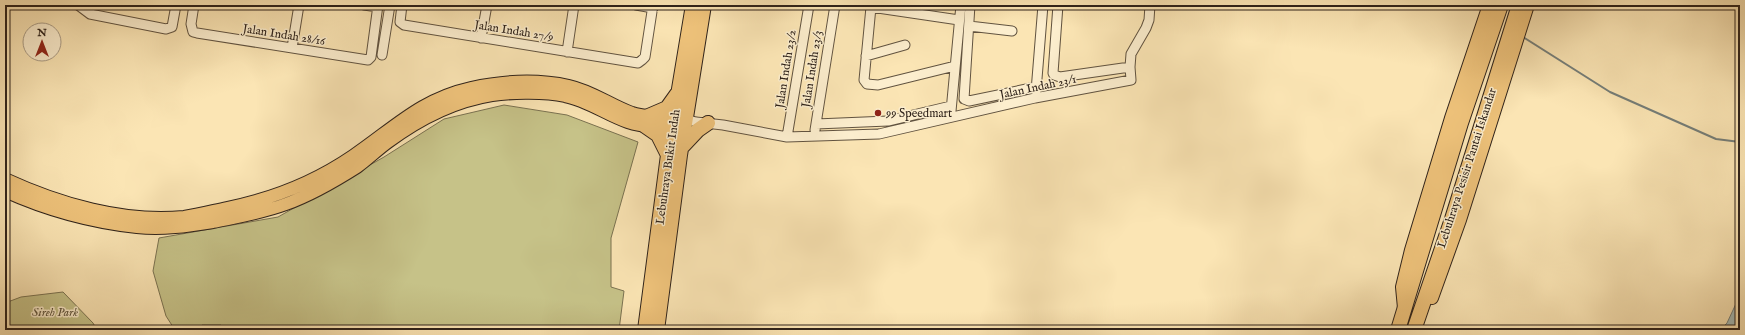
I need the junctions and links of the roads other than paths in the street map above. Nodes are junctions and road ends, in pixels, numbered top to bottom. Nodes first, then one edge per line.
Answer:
1 (78, 5) edge
2 (95, 5) edge
3 (176, 5) edge
4 (194, 5) edge
5 (299, 5) edge
6 (364, 5) edge
7 (390, 5) edge
8 (402, 5) edge
9 (487, 5) edge
10 (574, 5) edge
11 (636, 5) edge
12 (693, 5) edge
13 (704, 5) edge
14 (809, 5) edge
15 (835, 5) edge
16 (961, 5) edge
17 (970, 5) edge
18 (1043, 5) edge
19 (1058, 5) edge
20 (1150, 5) edge
21 (1489, 5) edge
22 (1501, 5) edge
23 (1520, 5) edge
24 (1528, 5) edge
25 (378, 6) edge
26 (653, 6) edge
27 (871, 6) edge
28 (90, 14) junction
29 (959, 20) junction
30 (968, 26) junction
31 (1012, 31) dead end
32 (481, 38) junction
33 (905, 45) dead end
34 (292, 48) junction
35 (567, 52) junction
36 (382, 54) dead end
37 (866, 56) junction
38 (955, 66) junction
39 (1130, 67) junction
40 (1036, 86) junction
41 (680, 90) junction
42 (1035, 98) junction
43 (951, 106) junction
44 (950, 118) junction
45 (646, 122) junction
46 (687, 123) junction
47 (816, 124) junction
48 (787, 137) junction
49 (814, 138) junction
50 (681, 148) junction
51 (668, 155) junction
52 (5, 179) edge
53 (5, 191) edge
54 (1404, 311) junction
55 (645, 330) edge
56 (657, 330) edge
57 (1398, 330) edge
58 (1414, 330) edge
59 (1420, 330) edge

1 - 28 street
2 - 28 street
3 - 28 street
4 - 34 street, Jalan Indah 28/16
5 - 34 street
6 - 25 street
7 - 36 street
8 - 32 street, Jalan Indah 27/9
9 - 32 street
10 - 35 street
11 - 26 street
12 - 41 highway, Lebuhraya Bukit Indah
13 - 46 highway, Lebuhraya Bukit Indah
14 - 48 street, Jalan Indah 23/2
15 - 47 street, Jalan Indah 23/3
16 - 29 street
17 - 30 street
18 - 40 street
19 - 39 street
20 - 39 street
21 - 54 main road
22 - 54 highway, Lebuhraya Pesisir Pantai Iskandar
23 - 58 highway, Lebuhraya Pesisir Pantai Iskandar
24 - 59 main road
25 - 34 street, Jalan Indah 28/16
26 - 35 street, Jalan Indah 27/9
27 - 29 street
27 - 37 street
29 - 38 street
30 - 31 street
30 - 40 street
32 - 35 street, Jalan Indah 27/9
33 - 37 street
37 - 38 street
38 - 43 street
39 - 42 street, Jalan Indah 23/1
40 - 42 street
41 - 45 highway
41 - 46 highway, Lebuhraya Bukit Indah
42 - 44 street, Jalan Indah 23/1
43 - 44 street
43 - 47 street
44 - 49 street, Jalan Indah 23/1
45 - 46 main road
45 - 51 highway
45 - 52 main road
45 - 53 main road
46 - 48 street, Jalan Indah 23/1
46 - 50 highway, Lebuhraya Bukit Indah
46 - 50 highway
46 - 51 highway, Lebuhraya Bukit Indah
47 - 49 street, Jalan Indah 23/3
48 - 49 street, Jalan Indah 23/1
50 - 56 highway, Lebuhraya Bukit Indah
51 - 55 highway, Lebuhraya Bukit Indah
54 - 57 highway, Lebuhraya Pesisir Pantai Iskandar

